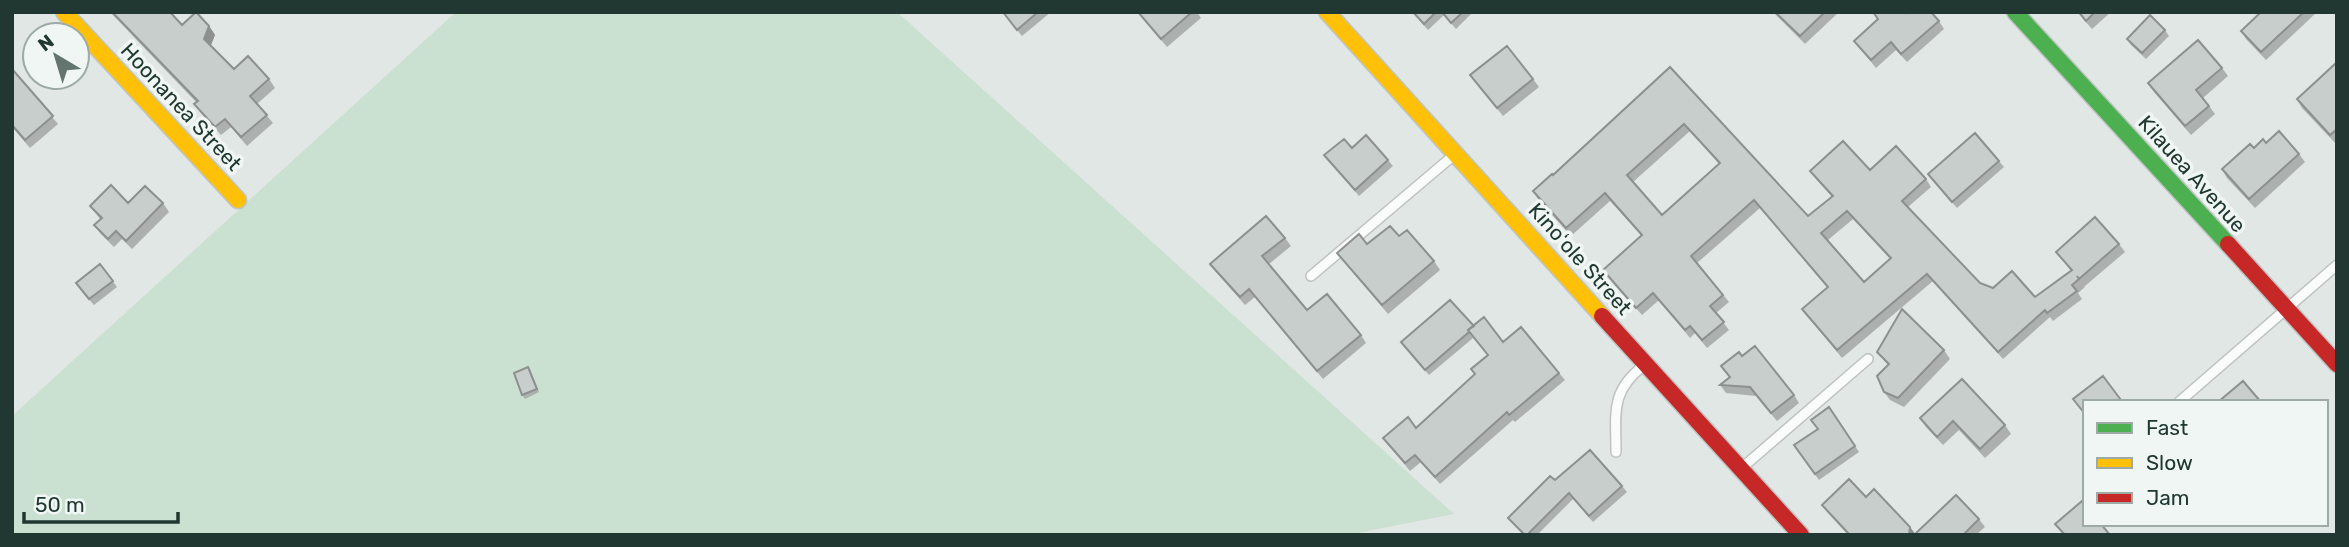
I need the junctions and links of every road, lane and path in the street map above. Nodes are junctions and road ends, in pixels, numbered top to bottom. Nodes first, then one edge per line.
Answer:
1 (64, 12) edge
2 (1327, 12) edge
3 (2015, 12) edge
4 (1456, 154) junction
5 (238, 200) dead end
6 (2337, 265) edge
7 (1311, 276) dead end
8 (2286, 309) junction
9 (1868, 359) dead end
10 (1646, 364) junction
11 (2337, 364) edge
12 (2181, 400) edge
13 (1616, 452) dead end
14 (1741, 469) junction
15 (1801, 535) edge

1 - 5 street, Hoonanea Street
2 - 4 street, Kinoʻole Street
3 - 8 street, Kilauea Avenue
4 - 7 lane
4 - 10 street, Kinoʻole Street
6 - 8 lane
8 - 11 street, Kilauea Avenue
8 - 12 lane
9 - 14 lane
10 - 13 lane
10 - 14 street, Kinoʻole Street
14 - 15 street, Kinoʻole Street

